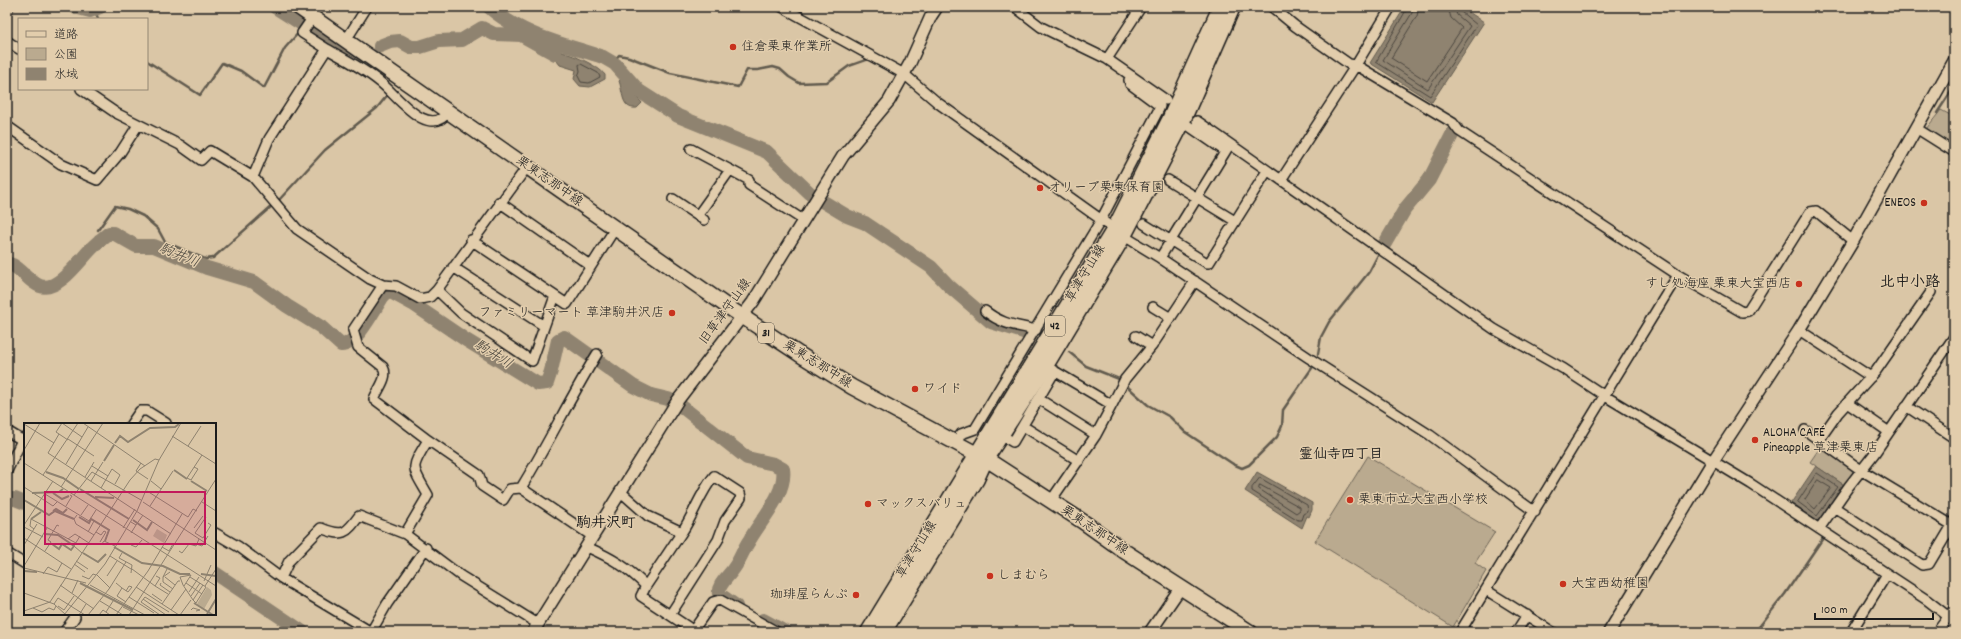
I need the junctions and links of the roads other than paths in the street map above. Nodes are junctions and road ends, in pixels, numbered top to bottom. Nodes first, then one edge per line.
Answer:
1 (298, 7) edge
2 (367, 7) edge
3 (782, 7) edge
4 (937, 7) edge
5 (1015, 7) edge
6 (1141, 7) edge
7 (1220, 7) edge
8 (1233, 7) edge
9 (1272, 7) edge
10 (1392, 7) edge
11 (313, 17) junction
12 (346, 40) junction
13 (7, 41) edge
14 (18, 48) edge
15 (327, 49) junction
16 (1107, 59) junction
17 (1954, 61) edge
18 (1356, 65) junction
19 (904, 74) junction
20 (1132, 76) junction
21 (83, 90) edge
22 (1166, 100) dead end
23 (449, 111) junction
24 (1197, 121) dead end
25 (1183, 122) junction
26 (138, 125) junction
27 (7, 126) edge
28 (1916, 128) junction
29 (1227, 148) junction
30 (691, 149) dead end
31 (1954, 152) edge
32 (527, 166) junction
33 (730, 170) junction
34 (1267, 171) junction
35 (253, 177) junction
36 (1168, 180) dead end
37 (1281, 180) junction
38 (1197, 197) junction
39 (672, 199) dead end
40 (499, 202) junction
41 (803, 220) junction
42 (1101, 220) junction
43 (1235, 221) junction
44 (1144, 224) dead end
45 (616, 227) junction
46 (1119, 233) junction
47 (472, 240) junction
48 (1170, 241) junction
49 (1853, 241) junction
50 (1160, 258) junction
51 (591, 266) junction
52 (453, 267) junction
53 (1678, 275) junction
54 (1195, 281) junction
55 (383, 285) junction
56 (436, 290) junction
57 (1931, 292) dead end
58 (555, 296) junction
59 (1153, 307) dead end
60 (985, 311) dead end
61 (742, 317) junction
62 (1171, 318) junction
63 (544, 326) junction
64 (1036, 330) junction
65 (1799, 330) junction
66 (1136, 336) dead end
67 (1954, 337) edge
68 (1152, 346) junction
69 (597, 354) dead end
70 (1051, 368) junction
71 (1871, 377) junction
72 (1605, 396) junction
73 (1039, 399) junction
74 (1847, 403) junction
75 (1112, 406) junction
76 (1906, 406) junction
77 (132, 423) edge
78 (166, 423) edge
79 (1023, 426) junction
80 (1804, 430) dead end
81 (7, 431) edge
82 (1889, 432) junction
83 (1001, 435) junction
84 (1096, 435) junction
85 (1953, 436) edge
86 (24, 439) edge
87 (428, 440) junction
88 (1819, 440) junction
89 (955, 442) junction
90 (981, 457) junction
91 (1079, 461) junction
92 (1713, 461) junction
93 (1861, 470) junction
94 (7, 471) edge
95 (521, 488) junction
96 (621, 492) junction
97 (1050, 502) junction
98 (1834, 507) junction
99 (1535, 512) junction
100 (1953, 523) edge
101 (1819, 529) junction
102 (682, 532) junction
103 (216, 534) edge
104 (405, 534) junction
105 (592, 536) junction
106 (587, 547) junction
107 (426, 548) junction
108 (7, 553) edge
109 (24, 563) edge
110 (1887, 574) junction
111 (281, 578) junction
112 (646, 586) junction
113 (1181, 587) junction
114 (1486, 590) junction
115 (1954, 609) edge
116 (74, 615) edge
117 (670, 615) junction
118 (1527, 615) junction
119 (1951, 619) edge
120 (535, 628) edge
121 (690, 629) edge
122 (64, 632) edge
123 (371, 632) edge
124 (777, 632) edge
125 (868, 632) edge
126 (884, 632) edge
127 (1150, 632) edge
128 (1250, 632) edge
129 (1460, 632) edge
130 (1516, 632) edge
131 (1553, 632) edge
132 (1609, 632) edge
133 (1851, 632) edge
134 (1937, 632) edge

1 - 11 main road, 栗東志那中線 / 31
2 - 12 street
3 - 19 street
4 - 19 street, 旧草津守山線
5 - 16 street
6 - 16 street
7 - 46 main road, 草津守山線 / 42
8 - 25 main road, 草津守山線 / 42
9 - 18 street
10 - 18 street
11 - 12 main road, 栗東志那中線 / 31
11 - 15 street
12 - 23 main road, 栗東志那中線 / 31
13 - 14 street
15 - 23 street
15 - 35 street
16 - 20 street
17 - 28 street
18 - 37 street
18 - 53 street
19 - 41 street, 旧草津守山線
19 - 42 street
20 - 22 street
20 - 42 street
21 - 26 street
23 - 32 main road, 栗東志那中線 / 31
24 - 29 street
25 - 29 street
25 - 46 main road, 草津守山線 / 42
26 - 27 street
26 - 35 street
28 - 31 street
28 - 49 street
29 - 34 street
29 - 38 street
30 - 33 street
32 - 40 street
32 - 45 main road, 栗東志那中線 / 31
33 - 39 street
33 - 41 street
34 - 37 street
34 - 43 street
35 - 55 street
36 - 38 street
37 - 72 street
38 - 43 street
38 - 48 street
40 - 47 street
40 - 51 street
41 - 61 street, 旧草津守山線
42 - 46 street
42 - 64 street
43 - 48 street
44 - 48 street
45 - 51 street
45 - 61 main road, 栗東志那中線 / 31
46 - 50 street
46 - 70 main road, 草津守山線 / 42
46 - 90 main road, 草津守山線 / 42
47 - 52 street
47 - 58 street
48 - 50 street
49 - 53 street
49 - 65 street
50 - 54 street
51 - 58 street
52 - 56 street
52 - 63 street
53 - 72 street
54 - 62 street
54 - 99 street
55 - 56 street
55 - 87 street
56 - 63 street
57 - 71 street
58 - 63 street
59 - 62 street
60 - 64 street
61 - 89 main road, 栗東志那中線 / 31
61 - 96 street, 旧草津守山線
62 - 68 street
64 - 89 street
65 - 71 street
65 - 92 street
66 - 68 street
67 - 76 street
68 - 75 street
69 - 95 street
70 - 73 street
70 - 75 street
70 - 83 main road, 草津守山線 / 42
71 - 74 street
72 - 92 street
72 - 99 street
73 - 79 street
73 - 84 street
74 - 82 street
74 - 88 street
75 - 84 street
76 - 82 street
76 - 85 street
77 - 78 street
79 - 83 street
79 - 91 street
80 - 88 street
81 - 86 street
82 - 93 street
83 - 90 main road, 草津守山線 / 42
84 - 91 street
86 - 94 street
87 - 95 street
87 - 104 street
88 - 93 street
89 - 90 main road, 栗東志那中線 / 31
90 - 97 main road, 栗東志那中線 / 31
90 - 125 main road, 草津守山線 / 42
90 - 126 main road, 草津守山線 / 42
91 - 97 street
92 - 101 street
92 - 132 street
93 - 98 street
93 - 100 street
95 - 105 street
96 - 102 street
96 - 105 street, 旧草津守山線
97 - 113 main road, 栗東志那中線 / 31
98 - 100 street
98 - 101 street
99 - 114 street
101 - 110 street
102 - 112 street
102 - 117 street
103 - 111 street
104 - 107 street
104 - 111 street
105 - 106 street, 旧草津守山線
106 - 112 street
106 - 120 street, 旧草津守山線
107 - 120 street
107 - 123 street
108 - 109 street
110 - 119 street
110 - 133 street
111 - 123 street
112 - 117 street
113 - 127 street
113 - 128 main road, 栗東志那中線 / 31
114 - 118 street
114 - 129 street
115 - 119 street
116 - 122 street
117 - 121 street
118 - 130 street
118 - 131 street
119 - 134 street
121 - 124 street

